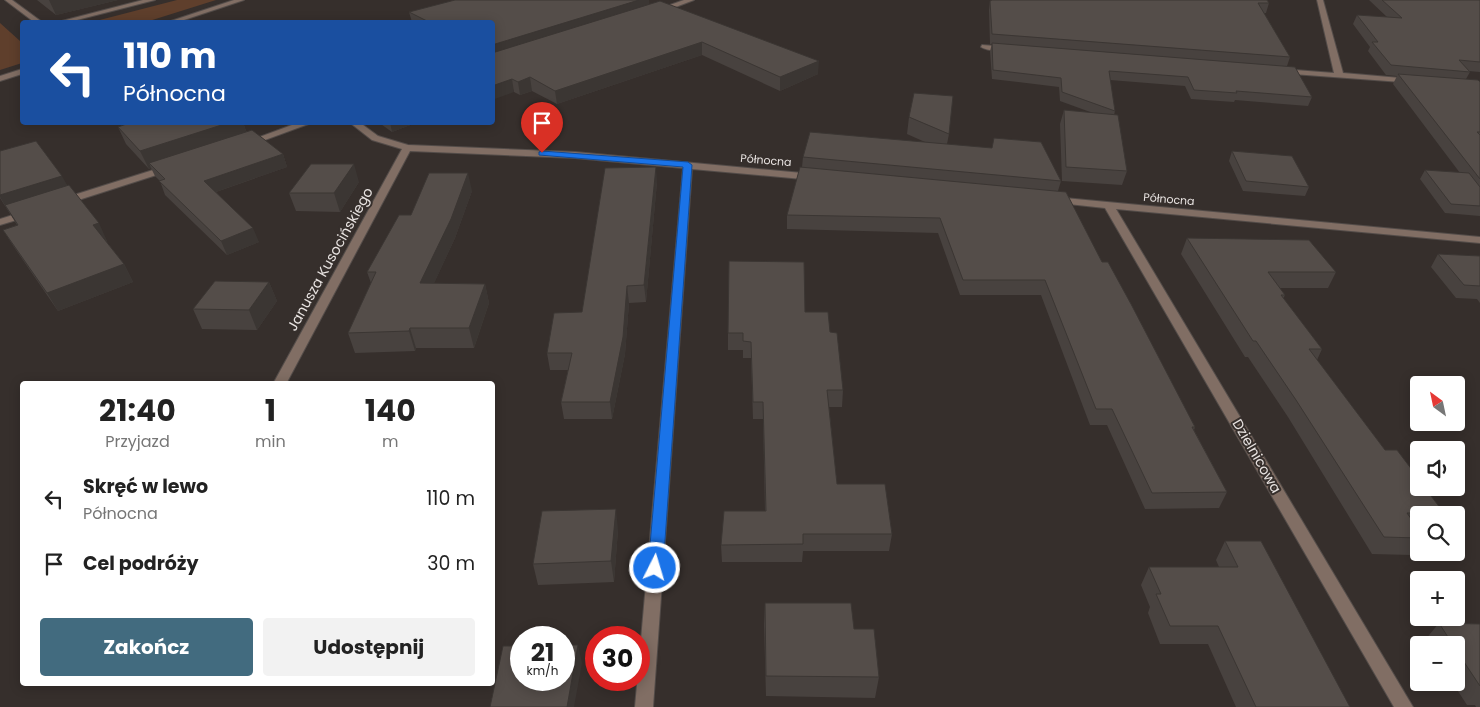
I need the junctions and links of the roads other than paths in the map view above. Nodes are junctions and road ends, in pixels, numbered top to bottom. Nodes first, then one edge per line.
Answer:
1 (8, 0) edge
2 (152, 0) edge
3 (241, 0) edge
4 (691, 0) edge
5 (1320, 0) edge
6 (646, 14) edge
7 (35, 20) edge
8 (70, 20) edge
9 (178, 20) edge
10 (985, 47) dead end
11 (1015, 49) edge
12 (1270, 70) edge
13 (20, 72) edge
14 (1339, 75) junction
15 (0, 79) edge
16 (1424, 82) edge
17 (301, 125) edge
18 (357, 125) edge
19 (237, 146) edge
20 (407, 148) junction
21 (182, 164) edge
22 (688, 165) junction
23 (825, 178) edge
24 (1043, 199) edge
25 (54, 205) edge
26 (1109, 206) junction
27 (36, 210) edge
28 (0, 222) edge
29 (1480, 240) edge
30 (281, 381) edge
31 (644, 707) edge
32 (1404, 707) edge

1 - 7 street
2 - 8 street
3 - 9 street
4 - 6 street
5 - 14 street
10 - 11 street
12 - 14 street
13 - 15 street
14 - 16 street
17 - 19 street
18 - 20 street, Północna
20 - 22 street, Północna
20 - 30 street, Janusza Kusocińskiego
21 - 25 street
22 - 23 street, Północna
22 - 31 street
24 - 26 street, Północna
26 - 29 street, Północna
26 - 32 street, Dzielnicowa
27 - 28 street

